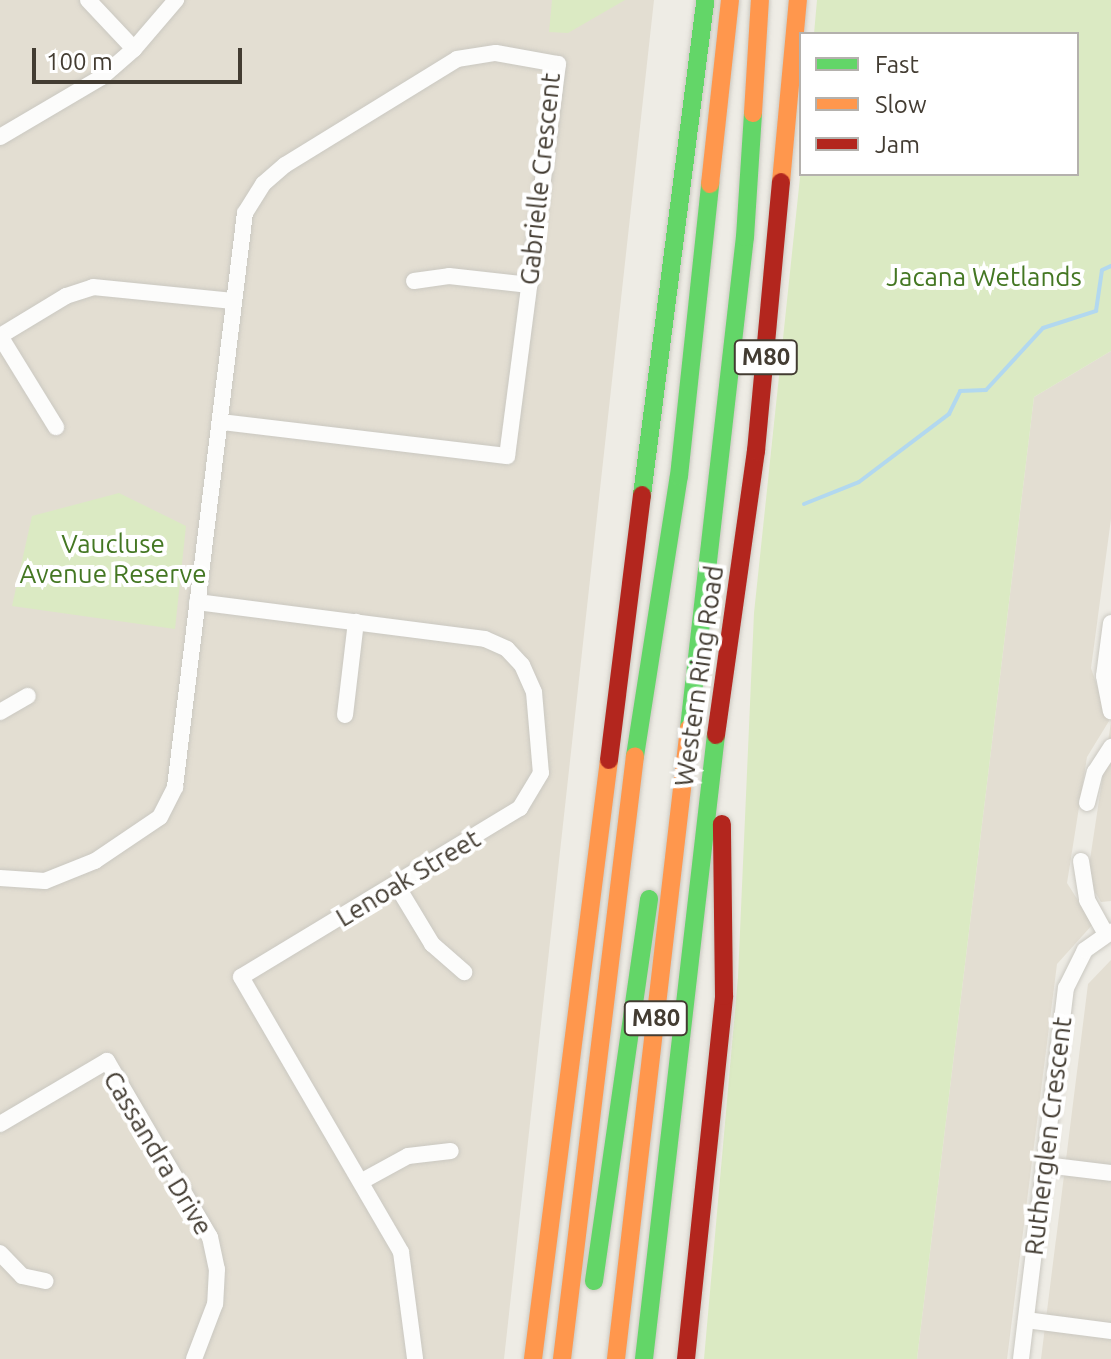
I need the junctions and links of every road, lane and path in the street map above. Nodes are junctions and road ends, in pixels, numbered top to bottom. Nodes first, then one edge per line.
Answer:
1 (88, 0) edge
2 (176, 0) edge
3 (705, 0) edge
4 (730, 0) edge
5 (760, 0) edge
6 (798, 0) edge
7 (134, 49) junction
8 (0, 137) edge
9 (678, 228) junction
10 (414, 281) dead end
11 (529, 285) junction
12 (233, 301) junction
13 (0, 336) edge
14 (220, 422) junction
15 (56, 427) dead end
16 (197, 602) junction
17 (356, 622) junction
18 (1111, 623) edge
19 (691, 676) junction
20 (644, 679) junction
21 (28, 696) dead end
22 (1111, 711) edge
23 (0, 712) edge
24 (719, 713) junction
25 (345, 715) dead end
26 (1111, 747) edge
27 (1087, 803) dead end
28 (1081, 861) dead end
29 (0, 878) edge
30 (397, 886) junction
31 (1109, 933) edge
32 (464, 972) dead end
33 (0, 1124) edge
34 (451, 1151) dead end
35 (1045, 1165) junction
36 (1111, 1173) edge
37 (364, 1180) junction
38 (0, 1253) edge
39 (45, 1281) dead end
40 (591, 1297) dead end
41 (1026, 1320) junction
42 (1111, 1331) edge
43 (196, 1358) edge
44 (415, 1359) edge
45 (533, 1359) edge
46 (562, 1359) edge
47 (616, 1359) edge
48 (644, 1359) edge
49 (686, 1359) edge
50 (1021, 1359) edge

1 - 7 street
2 - 7 street
3 - 9 highway
4 - 20 highway
5 - 19 highway, Western Ring Road / M80
6 - 24 highway, Western Ring Road / M80
7 - 8 street
9 - 20 highway
9 - 45 highway
10 - 11 street
11 - 12 street, Gabrielle Crescent
11 - 14 street, Gabrielle Crescent
12 - 13 street
12 - 14 street
13 - 15 street
14 - 16 street
16 - 17 street, Lenoak Street
16 - 29 street
17 - 25 street
17 - 30 street, Lenoak Street
18 - 22 street
19 - 40 highway
19 - 47 highway, Western Ring Road / M80
20 - 46 highway
21 - 23 street
24 - 48 highway, Western Ring Road / M80
24 - 49 highway
26 - 27 street
28 - 31 street
30 - 32 street
30 - 37 street, Lenoak Street
31 - 35 street, Rutherglen Crescent
33 - 43 street, Cassandra Drive
34 - 37 street
35 - 36 street
35 - 41 street, Rutherglen Crescent
37 - 44 street, Lenoak Street
38 - 39 street
41 - 42 street
41 - 50 street, Rutherglen Crescent

